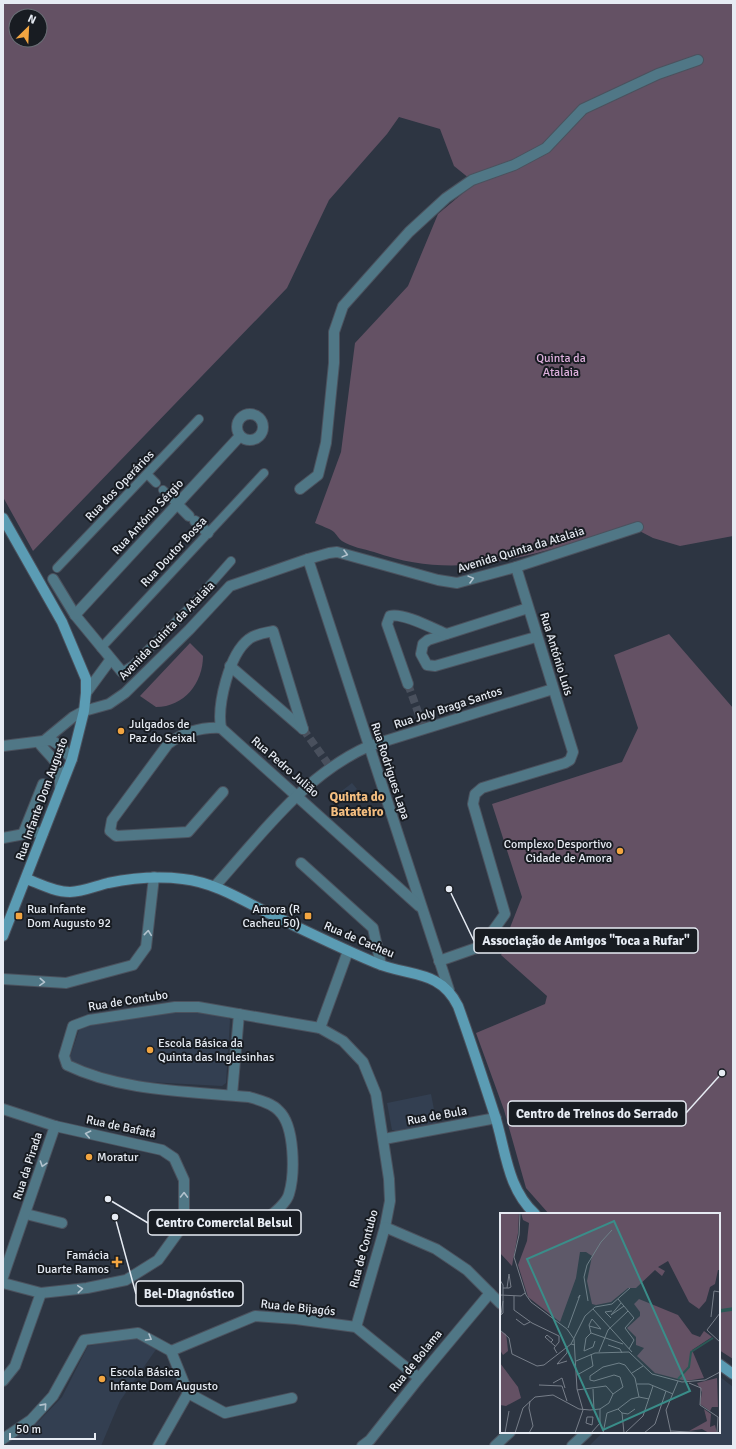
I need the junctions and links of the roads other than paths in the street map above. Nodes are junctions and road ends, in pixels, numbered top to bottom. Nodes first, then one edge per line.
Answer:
1 (698, 60) dead end
2 (199, 420) dead end
3 (240, 436) dead end
4 (264, 473) dead end
5 (148, 475) junction
6 (156, 483) dead end
7 (300, 489) dead end
8 (163, 490) dead end
9 (177, 504) junction
10 (3, 518) edge
11 (638, 527) dead end
12 (208, 533) junction
13 (308, 559) junction
14 (231, 561) dead end
15 (516, 567) junction
16 (57, 568) dead end
17 (53, 579) dead end
18 (528, 608) junction
19 (75, 615) junction
20 (446, 634) junction
21 (536, 637) junction
22 (101, 648) junction
23 (111, 659) junction
24 (230, 666) junction
25 (122, 672) joint
26 (408, 684) tunnel mouth
27 (552, 688) junction
28 (86, 693) junction
29 (84, 711) junction
30 (221, 728) junction
31 (42, 742) junction
32 (3, 746) edge
33 (369, 746) junction
34 (51, 755) junction
35 (72, 759) junction
36 (43, 784) dead end
37 (60, 791) junction
38 (223, 792) dead end
39 (297, 794) junction
40 (43, 833) junction
41 (23, 834) junction
42 (3, 838) edge
43 (301, 863) dead end
44 (154, 877) junction
45 (27, 879) junction
46 (215, 886) junction
47 (420, 906) junction
48 (3, 936) edge
49 (348, 952) junction
50 (439, 961) junction
51 (381, 966) junction
52 (3, 979) edge
53 (449, 990) junction
54 (239, 1014) junction
55 (320, 1028) junction
56 (232, 1095) junction
57 (3, 1109) edge
58 (496, 1118) junction
59 (55, 1126) junction
60 (384, 1139) junction
61 (534, 1213) edge
62 (26, 1214) junction
63 (62, 1223) dead end
64 (184, 1224) junction
65 (385, 1227) junction
66 (6, 1258) edge
67 (3, 1277) edge
68 (3, 1283) edge
69 (41, 1293) junction
70 (490, 1293) junction
71 (500, 1303) edge
72 (356, 1327) junction
73 (172, 1351) junction
74 (720, 1365) edge
75 (733, 1374) edge
76 (419, 1378) junction
77 (3, 1381) edge
78 (188, 1393) junction
79 (292, 1398) dead end
80 (509, 1433) edge
81 (586, 1433) edge
82 (3, 1439) edge
83 (158, 1446) edge
84 (362, 1446) edge
85 (495, 1446) edge
86 (572, 1446) edge

1 - 7 street
2 - 5 street, Rua dos Operários
3 - 9 street, Rua António Sérgio
4 - 12 street, Rua Doutor Bossa
5 - 6 street
5 - 16 street, Rua dos Operários
8 - 9 street
9 - 12 street
9 - 19 street, Rua António Sérgio
10 - 28 main road, Rua Infante Dom Augusto
11 - 15 street, Avenida Quinta da Atalaia
12 - 22 street, Rua Doutor Bossa
13 -> 15 street, Avenida Quinta da Atalaia
13 - 29 street, Avenida Quinta da Atalaia
13 - 33 street, Rua Rodrigues Lapa
14 - 25 street
15 - 18 street, Rua António Luís
17 - 19 street
18 - 20 street
18 - 21 street, Rua António Luís
19 - 22 street
20 - 21 street
20 - 26 street
21 - 27 street, Rua António Luís
22 - 23 street
23 - 25 street
23 - 28 street
24 - 24 street
24 - 30 street
27 - 33 street, Rua Joly Braga Santos
27 - 50 street, Rua António Luís
28 - 29 main road, Rua Infante Dom Augusto
29 - 31 street, Avenida Quinta da Atalaia
29 - 35 main road, Rua Infante Dom Augusto
30 - 38 street
30 - 39 street, Rua Pedro Julião
31 - 32 street
31 - 34 street
31 - 35 street
33 - 39 street, Rua Joly Braga Santos
33 - 47 street, Rua Rodrigues Lapa
34 - 35 street
34 - 37 street
35 - 37 main road, Rua Infante Dom Augusto
36 - 41 street, Rua Infante Dom Augusto
37 - 40 main road, Rua Infante Dom Augusto
39 - 46 street, Rua Joly Braga Santos
39 - 47 street, Rua Pedro Julião
40 - 41 street
40 - 45 main road, Rua Infante Dom Augusto
41 - 42 street
43 - 51 street
44 - 45 main road, Rua de Cacheu
44 - 46 main road, Rua de Cacheu
52 -> 44 street
45 - 48 main road, Rua Infante Dom Augusto
46 - 49 main road, Rua de Cacheu
47 - 50 street, Rua Rodrigues Lapa
49 - 51 main road, Rua de Cacheu
49 - 55 street
50 - 53 street, Rua Rodrigues Lapa
51 - 53 main road, Rua de Cacheu
53 - 58 main road, Rua de Cacheu
54 - 55 street, Rua de Contubo
54 - 56 street
54 - 56 street, Rua de Contubo
55 - 60 street, Rua de Contubo
56 - 64 street, Rua de Contubo
57 - 59 street, Rua de Bafatá
58 - 60 street, Rua de Bula
58 - 61 main road, Rua de Cacheu
59 -> 62 street, Rua da Pirada
64 -> 59 street, Rua de Bafatá
60 - 65 street, Rua de Contubo
62 - 63 street, Rua da Pirada
62 - 66 street, Rua da Pirada
69 -> 64 street
65 - 70 street
65 - 72 street, Rua de Contubo
66 - 67 street, Rua da Pirada
68 - 69 street
69 - 77 street
70 - 71 street
70 - 76 street, Rua de Bolama
72 - 73 street, Rua de Bijagós
72 - 76 street
73 - 78 street
82 -> 73 street
74 - 75 main road
76 - 84 street, Rua de Bolama
78 - 79 street
78 - 83 street
80 - 85 street
81 - 86 street

